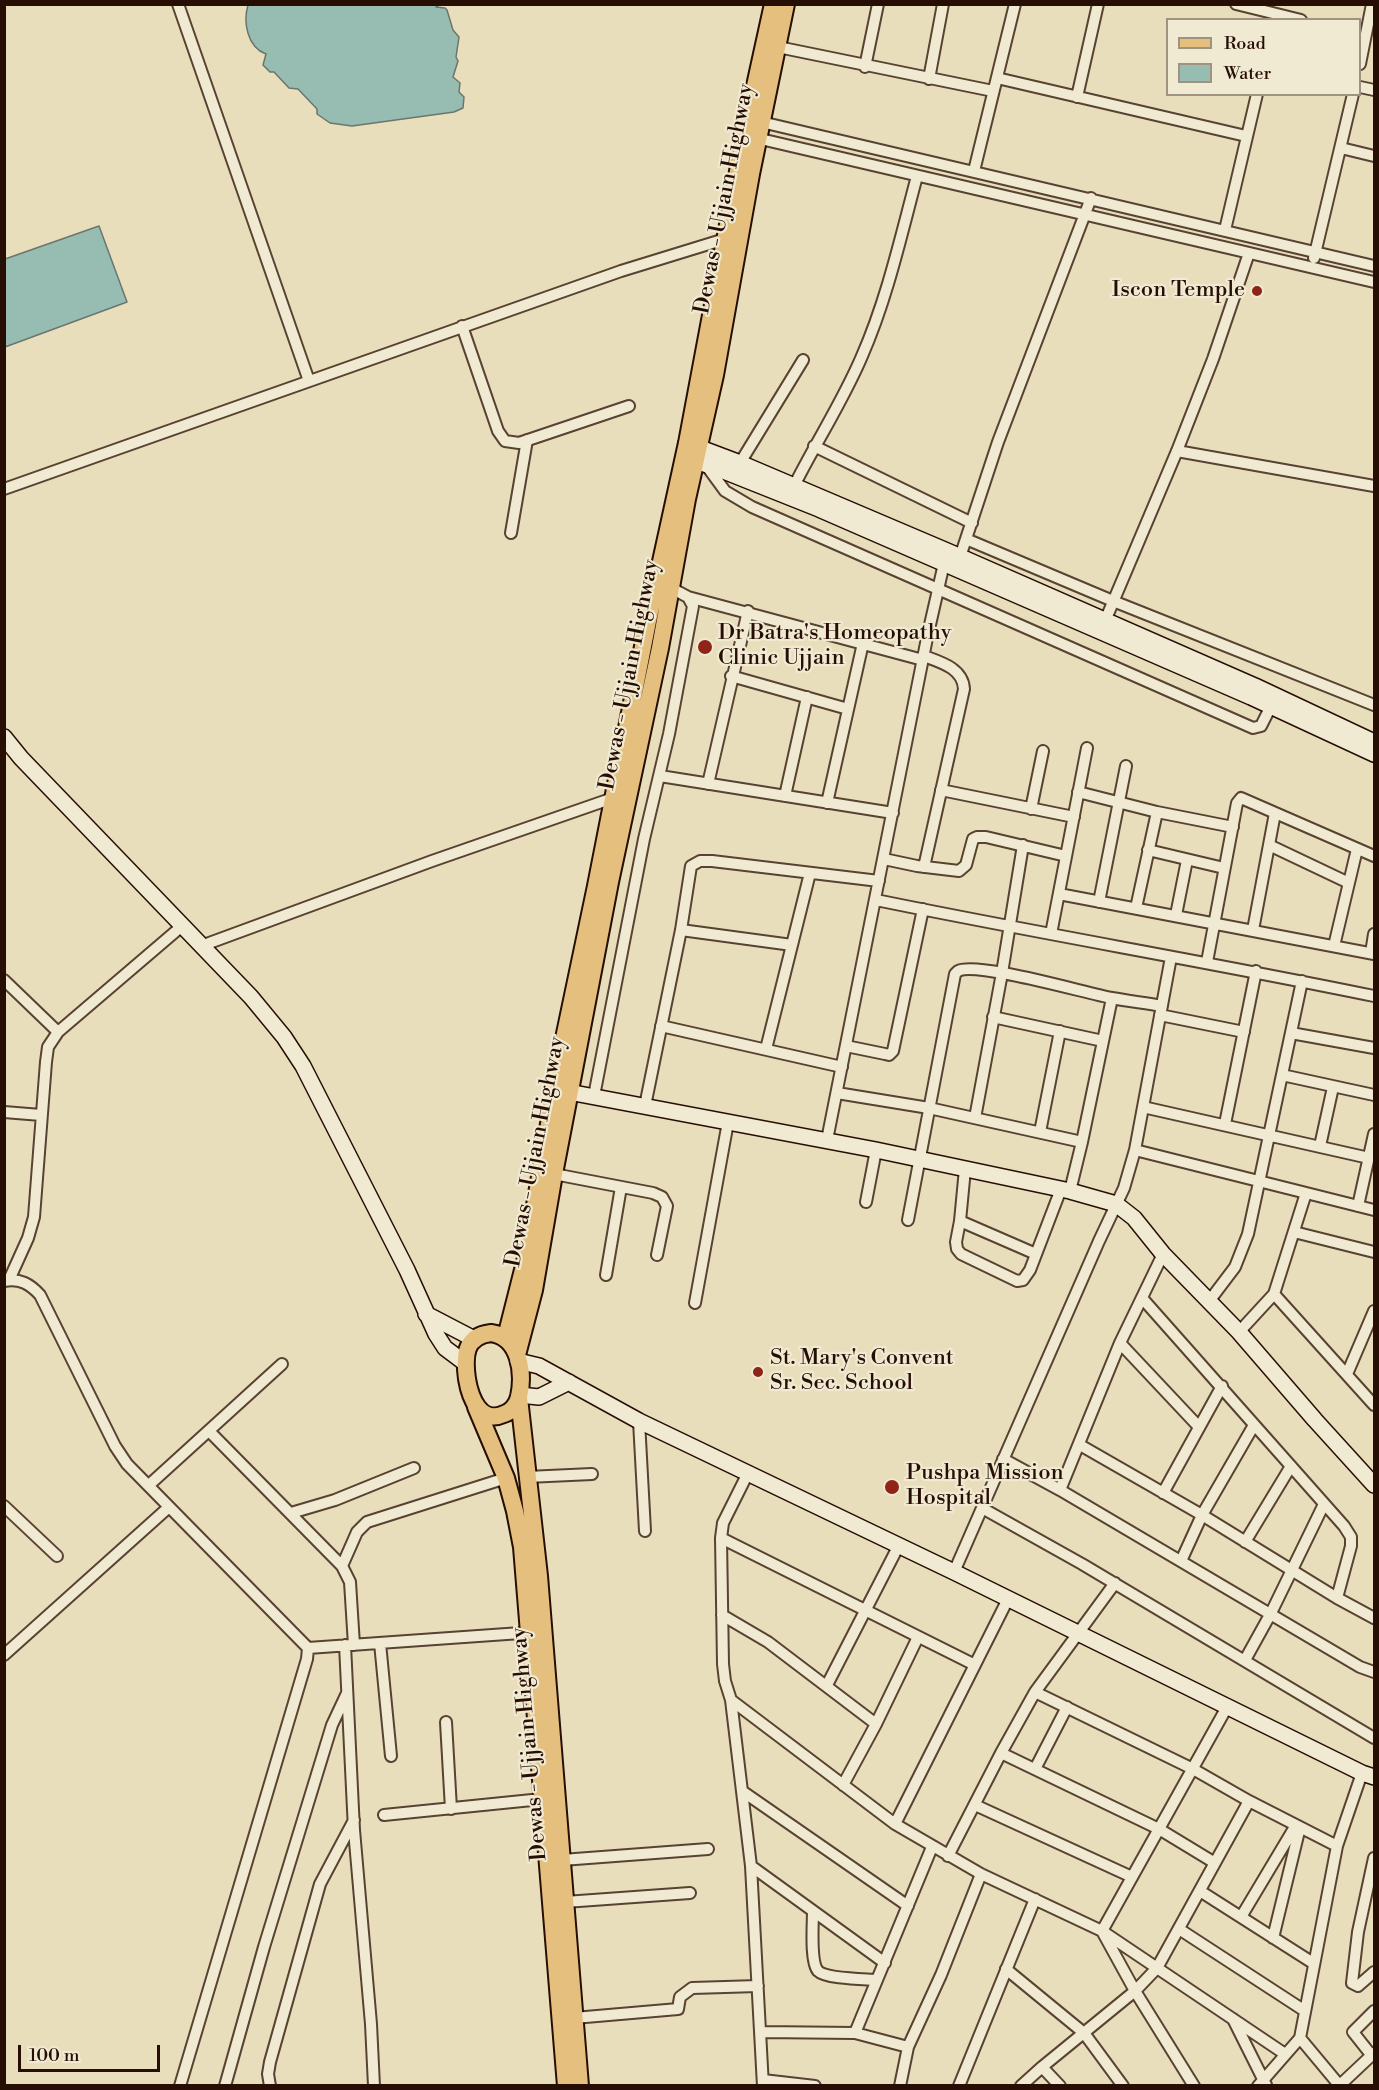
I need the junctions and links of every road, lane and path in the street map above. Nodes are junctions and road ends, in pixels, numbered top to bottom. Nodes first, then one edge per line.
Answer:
1 (178, 4) edge
2 (773, 4) edge
3 (786, 4) edge
4 (878, 4) edge
5 (943, 4) edge
6 (1015, 4) edge
7 (1098, 4) edge
8 (1236, 4) edge
9 (1372, 4) edge
10 (1277, 17) edge
11 (1363, 34) edge
12 (778, 47) junction
13 (1361, 49) edge
14 (865, 67) junction
15 (997, 78) junction
16 (929, 79) junction
17 (993, 91) junction
18 (1256, 96) edge
19 (1353, 96) edge
20 (1077, 97) junction
21 (754, 129) junction
22 (1245, 136) junction
23 (1341, 148) junction
24 (1374, 156) edge
25 (974, 171) junction
26 (918, 176) junction
27 (1091, 198) junction
28 (1085, 213) junction
29 (1225, 230) junction
30 (725, 239) junction
31 (1316, 251) junction
32 (1249, 253) junction
33 (1374, 266) edge
34 (1312, 267) junction
35 (1374, 282) edge
36 (462, 326) junction
37 (803, 360) dead end
38 (309, 381) junction
39 (706, 381) junction
40 (629, 406) dead end
41 (527, 440) junction
42 (814, 446) junction
43 (1177, 451) junction
44 (694, 455) junction
45 (740, 463) junction
46 (794, 486) junction
47 (1374, 486) edge
48 (4, 489) edge
49 (972, 523) junction
50 (511, 533) dead end
51 (966, 539) junction
52 (950, 558) junction
53 (671, 588) junction
54 (939, 590) junction
55 (688, 597) junction
56 (1113, 601) junction
57 (748, 611) junction
58 (1105, 621) junction
59 (863, 643) junction
60 (923, 658) junction
61 (731, 676) junction
62 (1253, 691) junction
63 (807, 697) junction
64 (1374, 705) edge
65 (1271, 706) junction
66 (848, 709) junction
67 (4, 737) edge
68 (1374, 742) edge
69 (1087, 748) dead end
70 (1043, 751) dead end
71 (1374, 754) edge
72 (1126, 766) dead end
73 (660, 776) junction
74 (708, 783) junction
75 (941, 790) junction
76 (1078, 792) junction
77 (622, 795) junction
78 (785, 796) junction
79 (1120, 801) junction
80 (827, 803) junction
81 (1031, 809) junction
82 (1157, 812) junction
83 (893, 813) junction
84 (1275, 813) junction
85 (1074, 817) junction
86 (1233, 827) junction
87 (1023, 845) junction
88 (1269, 845) junction
89 (1357, 849) junction
90 (1148, 850) junction
91 (1066, 855) junction
92 (1374, 856) edge
93 (884, 859) junction
94 (1187, 860) junction
95 (924, 867) junction
96 (1224, 868) junction
97 (810, 873) junction
98 (879, 881) junction
99 (1348, 883) junction
100 (1059, 894) junction
101 (876, 900) junction
102 (1099, 902) junction
103 (1136, 908) junction
104 (923, 909) junction
105 (1176, 915) junction
106 (1213, 922) junction
107 (182, 926) junction
108 (1008, 926) junction
109 (681, 930) junction
110 (1253, 930) junction
111 (1051, 934) junction
112 (1374, 934) edge
113 (792, 945) junction
114 (201, 946) junction
115 (1334, 946) junction
116 (1373, 953) edge
117 (1171, 957) junction
118 (1207, 962) junction
119 (1256, 971) junction
120 (1002, 973) junction
121 (4, 980) edge
122 (1302, 981) junction
123 (1374, 996) edge
124 (1112, 998) junction
125 (1161, 1010) junction
126 (993, 1017) junction
127 (661, 1026) junction
128 (1060, 1031) junction
129 (58, 1032) junction
130 (1244, 1032) junction
131 (1291, 1033) junction
132 (1103, 1041) junction
133 (846, 1046) junction
134 (1374, 1048) edge
135 (766, 1049) junction
136 (842, 1067) junction
137 (1282, 1076) junction
138 (1333, 1087) junction
139 (562, 1091) junction
140 (837, 1093) junction
141 (1374, 1095) edge
142 (594, 1096) junction
143 (645, 1106) junction
144 (1143, 1107) junction
145 (929, 1108) junction
146 (4, 1112) edge
147 (41, 1115) junction
148 (975, 1118) junction
149 (729, 1122) junction
150 (1225, 1124) junction
151 (1040, 1132) junction
152 (1270, 1134) junction
153 (1374, 1134) edge
154 (827, 1140) junction
155 (1082, 1142) junction
156 (1320, 1146) junction
157 (876, 1149) junction
158 (1135, 1150) junction
159 (1369, 1158) junction
160 (919, 1159) junction
161 (965, 1169) junction
162 (554, 1173) junction
163 (1260, 1180) junction
164 (621, 1187) junction
165 (1065, 1190) junction
166 (1306, 1192) junction
167 (866, 1202) dead end
168 (1116, 1204) junction
169 (1358, 1206) junction
170 (1374, 1210) edge
171 (908, 1220) dead end
172 (960, 1221) junction
173 (1294, 1232) junction
174 (1374, 1252) edge
175 (1036, 1254) junction
176 (1163, 1254) junction
177 (657, 1255) dead end
178 (606, 1275) dead end
179 (7, 1281) edge
180 (1274, 1294) junction
181 (1142, 1298) junction
182 (1210, 1300) junction
183 (695, 1303) dead end
184 (1374, 1311) edge
185 (426, 1314) junction
186 (1239, 1332) junction
187 (506, 1338) junction
188 (474, 1339) junction
189 (1120, 1343) junction
190 (518, 1358) junction
191 (465, 1363) junction
192 (282, 1364) dead end
193 (1347, 1374) junction
194 (569, 1382) junction
195 (1222, 1386) junction
196 (519, 1397) junction
197 (1374, 1405) edge
198 (476, 1407) junction
199 (639, 1421) junction
200 (1254, 1425) junction
201 (1199, 1428) junction
202 (209, 1431) junction
203 (1080, 1444) junction
204 (1003, 1459) junction
205 (1291, 1467) junction
206 (414, 1468) dead end
207 (592, 1473) dead end
208 (748, 1473) junction
209 (527, 1477) junction
210 (506, 1478) junction
211 (149, 1485) junction
212 (1374, 1485) edge
213 (1060, 1490) junction
214 (1163, 1492) junction
215 (1324, 1504) junction
216 (4, 1506) edge
217 (168, 1507) junction
218 (982, 1508) junction
219 (291, 1513) junction
220 (1202, 1515) junction
221 (645, 1531) dead end
222 (721, 1538) junction
223 (1245, 1542) junction
224 (899, 1545) junction
225 (57, 1556) dead end
226 (1181, 1561) junction
227 (342, 1566) junction
228 (1291, 1570) junction
229 (954, 1572) junction
230 (1115, 1583) junction
231 (1337, 1598) junction
232 (1008, 1599) junction
233 (866, 1609) junction
234 (1271, 1613) junction
235 (722, 1615) junction
236 (1374, 1618) edge
237 (535, 1632) junction
238 (1078, 1633) junction
239 (918, 1637) junction
240 (380, 1643) junction
241 (349, 1645) junction
242 (308, 1648) junction
243 (4, 1655) edge
244 (1245, 1660) junction
245 (975, 1665) junction
246 (1374, 1672) edge
247 (827, 1685) junction
248 (1035, 1692) junction
249 (347, 1693) junction
250 (731, 1700) junction
251 (1067, 1707) junction
252 (1227, 1707) junction
253 (446, 1722) dead end
254 (876, 1724) junction
255 (1374, 1738) edge
256 (1001, 1753) junction
257 (391, 1756) dead end
258 (1035, 1769) junction
259 (1193, 1769) junction
260 (1368, 1775) edge
261 (843, 1785) junction
262 (742, 1791) junction
263 (542, 1799) junction
264 (1249, 1801) junction
265 (975, 1805) junction
266 (451, 1809) junction
267 (384, 1815) dead end
268 (354, 1820) junction
269 (895, 1824) junction
270 (1298, 1826) junction
271 (1159, 1829) junction
272 (1337, 1846) junction
273 (932, 1847) junction
274 (708, 1849) dead end
275 (948, 1856) junction
276 (1374, 1858) edge
277 (562, 1860) junction
278 (1215, 1863) junction
279 (751, 1866) junction
280 (981, 1874) junction
281 (1132, 1877) junction
282 (1200, 1891) junction
283 (690, 1893) dead end
284 (1035, 1899) junction
285 (565, 1902) junction
286 (908, 1906) junction
287 (813, 1911) junction
288 (1241, 1917) junction
289 (1179, 1929) junction
290 (1102, 1931) junction
291 (1273, 1938) junction
292 (885, 1963) junction
293 (1313, 1963) junction
294 (1157, 1968) junction
295 (1006, 1969) junction
296 (1374, 1972) edge
297 (878, 1980) junction
298 (758, 1986) junction
299 (1135, 1991) junction
300 (1305, 2011) junction
301 (1374, 2012) edge
302 (574, 2018) junction
303 (1233, 2018) junction
304 (761, 2032) junction
305 (855, 2033) junction
306 (1084, 2033) junction
307 (1300, 2038) junction
308 (908, 2047) junction
309 (1286, 2054) junction
310 (1373, 2054) edge
311 (1042, 2067) junction
312 (763, 2083) edge
313 (1189, 2083) edge
314 (1262, 2083) edge
315 (180, 2085) edge
316 (225, 2085) edge
317 (270, 2085) edge
318 (374, 2085) edge
319 (566, 2085) edge
320 (580, 2085) edge
321 (815, 2085) edge
322 (900, 2085) edge
323 (959, 2085) edge
324 (1021, 2085) edge
325 (1060, 2085) edge
326 (1123, 2085) edge
327 (1340, 2085) edge

1 - 38 street
2 - 21 main road, Dewas - Ujjain Highway
3 - 12 main road, Dewas - Ujjain Highway
4 - 14 street
5 - 16 street
6 - 15 street
7 - 20 street
8 - 10 street
9 - 11 street
11 - 13 street
12 - 14 street
12 - 21 main road, Dewas - Ujjain Highway
14 - 16 street
15 - 17 street
15 - 20 street
16 - 17 street
17 - 25 street
18 - 22 street
19 - 23 street
20 - 22 street
21 - 25 street
21 - 26 street
21 - 30 main road, Dewas - Ujjain Highway
21 - 39 main road, Dewas - Ujjain Highway
22 - 29 street
23 - 24 street
23 - 31 street
25 - 27 street
26 - 28 street
26 - 42 street
27 - 28 street
27 - 29 street
28 - 32 street
28 - 49 street
29 - 31 street
30 - 36 street
30 - 39 main road, Dewas - Ujjain Highway
31 - 33 street
31 - 34 street
32 - 34 street
32 - 43 street
34 - 35 street
36 - 38 street
36 - 41 street
37 - 45 street
38 - 48 street
39 - 44 main road, Dewas - Ujjain Highway
40 - 41 street
41 - 50 street
42 - 46 street
42 - 49 street
43 - 47 street
43 - 56 street
44 - 45 street
44 - 52 street
44 - 53 main road, Dewas - Ujjain Highway
44 - 54 street
44 - 77 main road, Dewas - Ujjain Highway
45 - 46 street
46 - 52 street
49 - 51 street
51 - 52 street
51 - 56 street
52 - 54 street
52 - 58 street
52 - 62 street
53 - 55 street
53 - 77 main road, Dewas - Ujjain Highway
54 - 60 street
54 - 65 street
55 - 57 street
55 - 73 street
56 - 58 street
56 - 64 street
57 - 59 street
57 - 61 street
58 - 62 street
59 - 60 street
59 - 66 street
60 - 75 street
60 - 83 street
61 - 63 street
61 - 74 street
62 - 65 street
62 - 68 street
63 - 66 street
63 - 78 street
65 - 71 street
66 - 80 street
67 - 107 street
69 - 76 street
70 - 81 street
72 - 79 street
73 - 74 street
73 - 142 street
74 - 78 street
75 - 81 street
75 - 95 street
76 - 79 street
76 - 85 street
77 - 114 street
77 - 139 main road, Dewas - Ujjain Highway
78 - 80 street
79 - 82 street
79 - 102 street
80 - 83 street
81 - 85 street
82 - 86 street
82 - 90 street
83 - 93 street
84 - 86 street
84 - 88 street
84 - 89 street
85 - 91 street
86 - 96 street
87 - 91 street
87 - 95 street
87 - 108 street
88 - 99 street
88 - 110 street
89 - 92 street
89 - 99 street
90 - 94 street
90 - 103 street
91 - 100 street
93 - 95 street
93 - 98 street
94 - 96 street
94 - 105 street
96 - 106 street
97 - 98 street
97 - 109 street
97 - 113 street
98 - 101 street
99 - 115 street
100 - 102 street
100 - 111 street
101 - 104 street
101 - 133 street
102 - 103 street
103 - 105 street
104 - 108 street
104 - 133 street
105 - 106 street
106 - 110 street
106 - 118 street
107 - 114 street
107 - 129 street
108 - 111 street
108 - 120 street
109 - 113 street
109 - 127 street
110 - 115 street
111 - 117 street
112 - 116 street
113 - 135 street
114 - 185 street
115 - 116 street
117 - 118 street
117 - 125 street
118 - 119 street
119 - 122 street
119 - 130 street
120 - 124 street
120 - 126 street
120 - 145 street
121 - 129 street
122 - 123 street
122 - 131 street
124 - 125 street
124 - 132 street
125 - 130 street
125 - 144 street
126 - 128 street
126 - 148 street
127 - 135 street
127 - 143 street
128 - 132 street
128 - 151 street
129 - 147 street
130 - 150 street
131 - 134 street
131 - 137 street
132 - 155 street
133 - 136 street
135 - 136 street
136 - 140 street
137 - 138 street
137 - 152 street
138 - 141 street
138 - 156 street
139 - 142 street
139 - 162 main road, Dewas - Ujjain Highway
139 - 187 main road, Dewas - Ujjain Highway
140 - 145 street
140 - 154 street
142 - 143 street
143 - 149 street
144 - 150 street
144 - 158 street
145 - 148 street
145 - 160 street
146 - 147 street
147 - 179 street
148 - 151 street
149 - 154 street
149 - 183 street
150 - 152 street
151 - 155 street
152 - 156 street
152 - 163 street
153 - 159 street
154 - 157 street
155 - 165 street
156 - 159 street
157 - 160 street
157 - 167 street
158 - 163 street
158 - 168 street
159 - 169 street
160 - 161 street
160 - 171 street
161 - 165 street
161 - 172 street
162 - 164 street
162 - 190 main road, Dewas - Ujjain Highway
163 - 166 street
163 - 182 street
164 - 177 street
164 - 178 street
165 - 168 street
165 - 175 street
166 - 169 street
166 - 173 street
168 - 176 street
168 - 204 street
169 - 170 street
172 - 175 street
172 - 175 street
173 - 174 street
173 - 180 street
176 - 181 street
176 - 182 street
179 - 211 street
180 - 186 street
180 - 193 street
181 - 189 street
181 - 195 street
182 - 186 street
184 - 193 street
185 - 188 street
185 - 191 street
186 - 212 street
187 - 188 main road
187 - 190 main road
188 - 191 main road
189 - 201 street
189 - 203 street
190 - 194 street
190 - 196 main road, Dewas - Ujjain Highway
191 - 198 main road, Dewas - Ujjain Highway
192 - 202 street
193 - 197 street
194 - 196 street
194 - 199 street
195 - 200 street
195 - 201 street
196 - 198 main road
196 - 209 main road, Dewas - Ujjain Highway
198 - 210 main road, Dewas - Ujjain Highway
199 - 208 street
199 - 221 street
200 - 205 street
200 - 220 street
201 - 214 street
202 - 211 street
202 - 219 street
203 - 213 street
203 - 214 street
204 - 213 street
204 - 218 street
205 - 215 street
205 - 223 street
206 - 219 street
207 - 209 street
208 - 222 street
208 - 224 street
209 - 237 main road, Dewas - Ujjain Highway
210 - 227 street
210 - 237 main road, Dewas - Ujjain Highway
211 - 217 street
213 - 226 street
214 - 220 street
215 - 228 street
215 - 231 street
216 - 225 street
217 - 242 street
217 - 243 street
218 - 229 street
218 - 230 street
219 - 227 street
220 - 223 street
220 - 226 street
222 - 233 street
222 - 235 street
223 - 228 street
224 - 229 street
224 - 233 street
226 - 234 street
227 - 241 street
228 - 231 street
228 - 234 street
229 - 232 street
230 - 238 street
230 - 244 street
231 - 236 street
232 - 238 street
232 - 245 street
233 - 239 street
233 - 247 street
234 - 244 street
234 - 246 street
235 - 247 street
235 - 250 street
237 - 240 street
237 - 263 main road, Dewas - Ujjain Highway
237 - 277 main road, Dewas - Ujjain Highway
238 - 248 street
238 - 252 street
239 - 245 street
239 - 254 street
240 - 241 street
240 - 257 street
241 - 242 street
241 - 249 street
242 - 315 street
244 - 255 street
245 - 269 street
247 - 254 street
248 - 251 street
248 - 256 street
249 - 268 street
249 - 316 street
250 - 261 street
250 - 262 street
251 - 258 street
251 - 259 street
252 - 259 street
252 - 260 street
253 - 266 street
254 - 261 street
256 - 258 street
256 - 265 street
258 - 271 street
259 - 264 street
259 - 271 street
260 - 272 street
261 - 269 street
262 - 279 street
262 - 286 street
263 - 266 street
263 - 319 main road, Dewas - Ujjain Highway
264 - 270 street
264 - 278 street
265 - 275 street
265 - 281 street
266 - 267 street
268 - 317 street
268 - 318 street
269 - 273 street
270 - 272 street
270 - 288 street
270 - 291 street
271 - 278 street
271 - 281 street
272 - 293 street
273 - 275 street
273 - 286 street
274 - 277 street
275 - 280 street
276 - 296 street
277 - 285 main road, Dewas - Ujjain Highway
278 - 282 street
279 - 287 street
279 - 298 street
280 - 284 street
280 - 308 street
281 - 290 street
282 - 288 street
282 - 289 street
283 - 285 street
284 - 290 street
284 - 295 street
285 - 302 main road, Dewas - Ujjain Highway
286 - 292 street
287 - 292 street
287 - 297 street
288 - 291 street
289 - 294 street
289 - 300 street
290 - 294 street
290 - 299 street
291 - 293 street
292 - 297 street
293 - 300 street
294 - 299 street
294 - 303 street
295 - 306 street
295 - 323 street
297 - 305 street
298 - 302 street
298 - 304 street
299 - 306 street
299 - 313 street
300 - 307 street
301 - 310 street
302 - 320 main road, Dewas - Ujjain Highway
303 - 309 street
303 - 314 street
304 - 305 street
304 - 312 street
305 - 308 street
306 - 311 street
306 - 326 street
307 - 309 street
307 - 327 street
308 - 322 street
309 - 314 street
310 - 327 street
311 - 324 street
311 - 325 street
312 - 321 street

